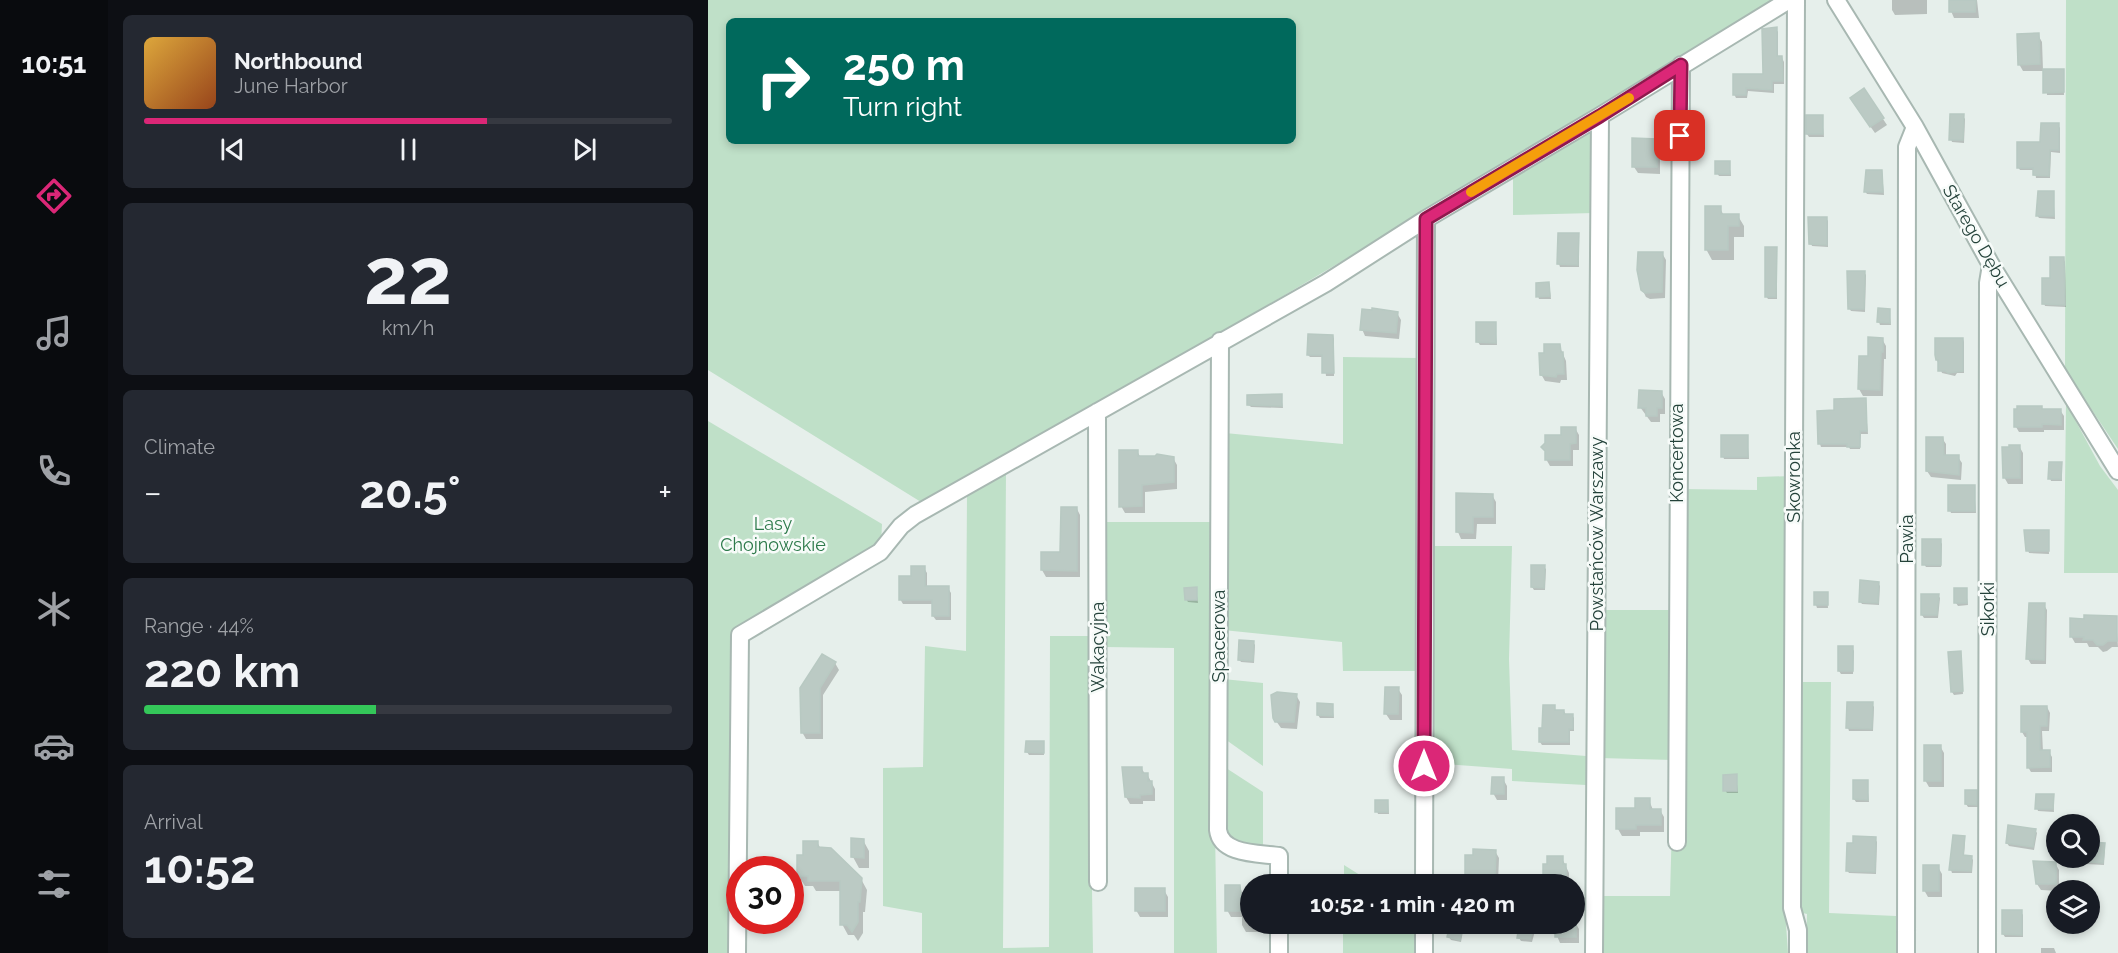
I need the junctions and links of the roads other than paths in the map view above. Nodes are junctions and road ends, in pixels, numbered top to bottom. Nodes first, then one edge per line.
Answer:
1 (1789, 0) edge
2 (1796, 0) edge
3 (1836, 0) edge
4 (1681, 65) junction
5 (1600, 116) junction
6 (1915, 127) junction
7 (1426, 219) junction
8 (1991, 265) junction
9 (1220, 341) junction
10 (1097, 412) junction
11 (2118, 471) edge
12 (1677, 842) dead end
13 (1279, 874) edge
14 (1424, 874) edge
15 (1098, 882) dead end
16 (1279, 934) edge
17 (1424, 934) edge
18 (737, 953) edge
19 (1279, 953) edge
20 (1424, 953) edge
21 (1594, 953) edge
22 (1798, 953) edge
23 (1906, 953) edge
24 (1987, 953) edge

1 - 4 street
2 - 22 street, Skowronka
3 - 6 street, Starego Dębu
4 - 5 street
4 - 12 street, Koncertowa
5 - 7 street
5 - 21 street, Powstańców Warszawy
6 - 8 street, Starego Dębu
6 - 23 street, Pawia
7 - 9 street
7 - 14 street
8 - 11 street, Starego Dębu
8 - 24 street, Sikorki
9 - 10 street
9 - 13 street, Spacerowa
10 - 15 street, Wakacyjna
10 - 18 street
16 - 19 street
17 - 20 street

